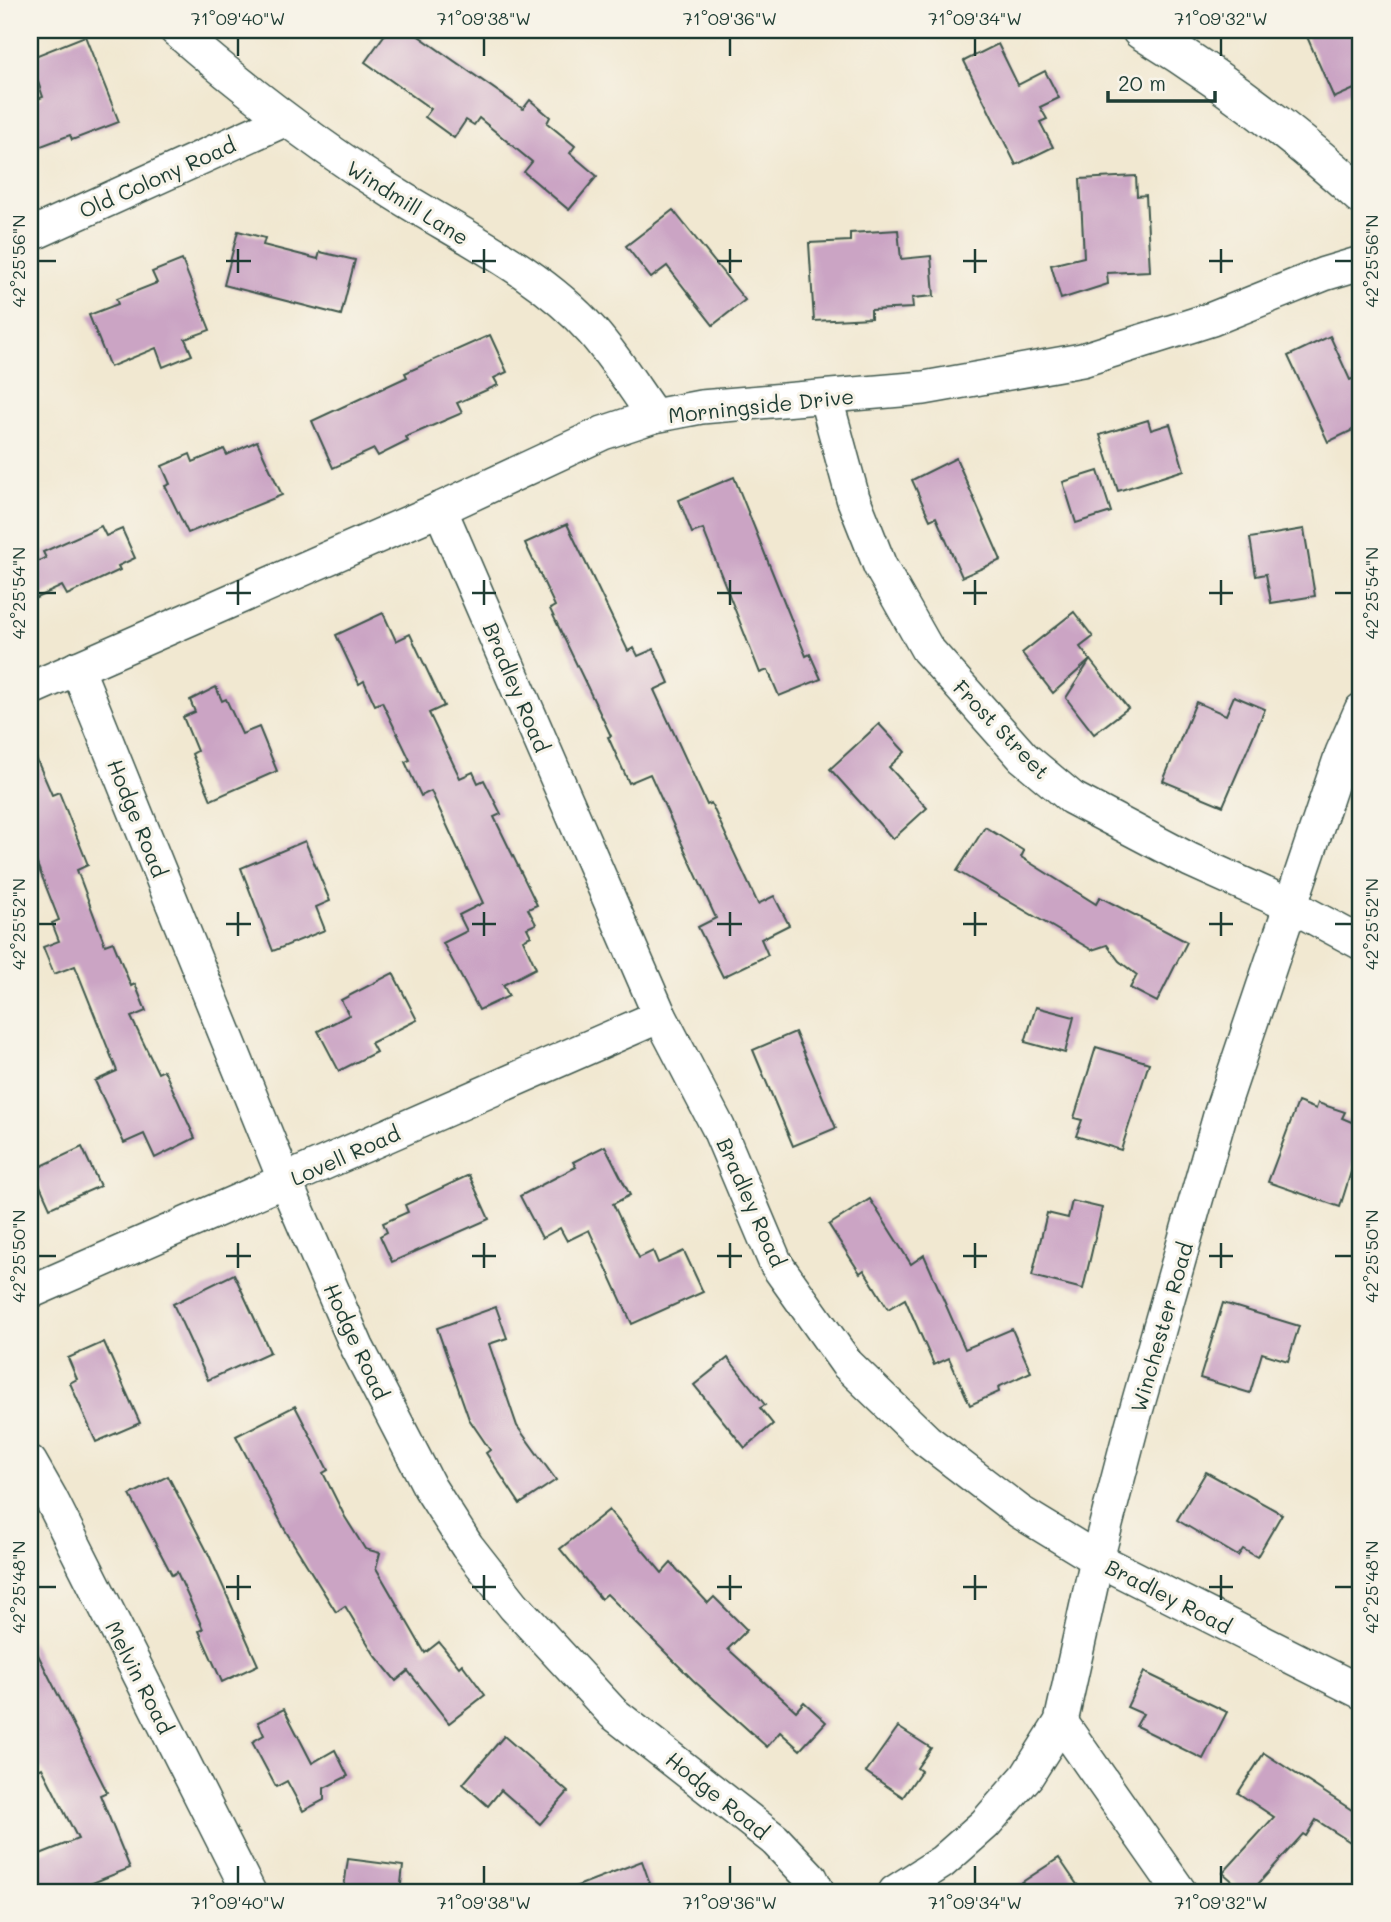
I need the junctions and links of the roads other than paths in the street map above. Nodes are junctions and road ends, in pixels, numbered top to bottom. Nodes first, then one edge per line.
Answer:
1 (176, 30) edge
2 (1141, 30) edge
3 (284, 120) junction
4 (1361, 195) edge
5 (30, 235) edge
6 (1361, 263) edge
7 (826, 399) junction
8 (654, 416) junction
9 (440, 509) junction
10 (77, 668) junction
11 (30, 689) edge
12 (1361, 710) edge
13 (1292, 906) junction
14 (1361, 943) edge
15 (660, 1016) junction
16 (285, 1181) junction
17 (30, 1292) edge
18 (30, 1462) edge
19 (1097, 1559) junction
20 (1361, 1692) edge
21 (1061, 1722) junction
22 (249, 1892) edge
23 (818, 1892) edge
24 (895, 1892) edge
25 (1180, 1892) edge

1 - 3 street, Windmill Lane
2 - 4 street
3 - 5 street, Old Colony Road
3 - 8 street, Windmill Lane
6 - 7 street, Morningside Drive
7 - 8 street, Morningside Drive
7 - 13 street, Frost Street
8 - 9 street, Morningside Drive
9 - 10 street, Morningside Drive
9 - 15 street, Bradley Road
10 - 11 street, Morningside Drive
10 - 16 street, Hodge Road
12 - 13 street, Winchester Road
13 - 14 street, Frost Street
13 - 19 street, Winchester Road
15 - 16 street, Lovell Road
15 - 19 street, Bradley Road
16 - 17 street, Lovell Road
16 - 23 street, Hodge Road
18 - 22 street, Melvin Road
19 - 20 street, Bradley Road
19 - 21 street, Winchester Road
21 - 24 street, Winchester Road
21 - 25 street

